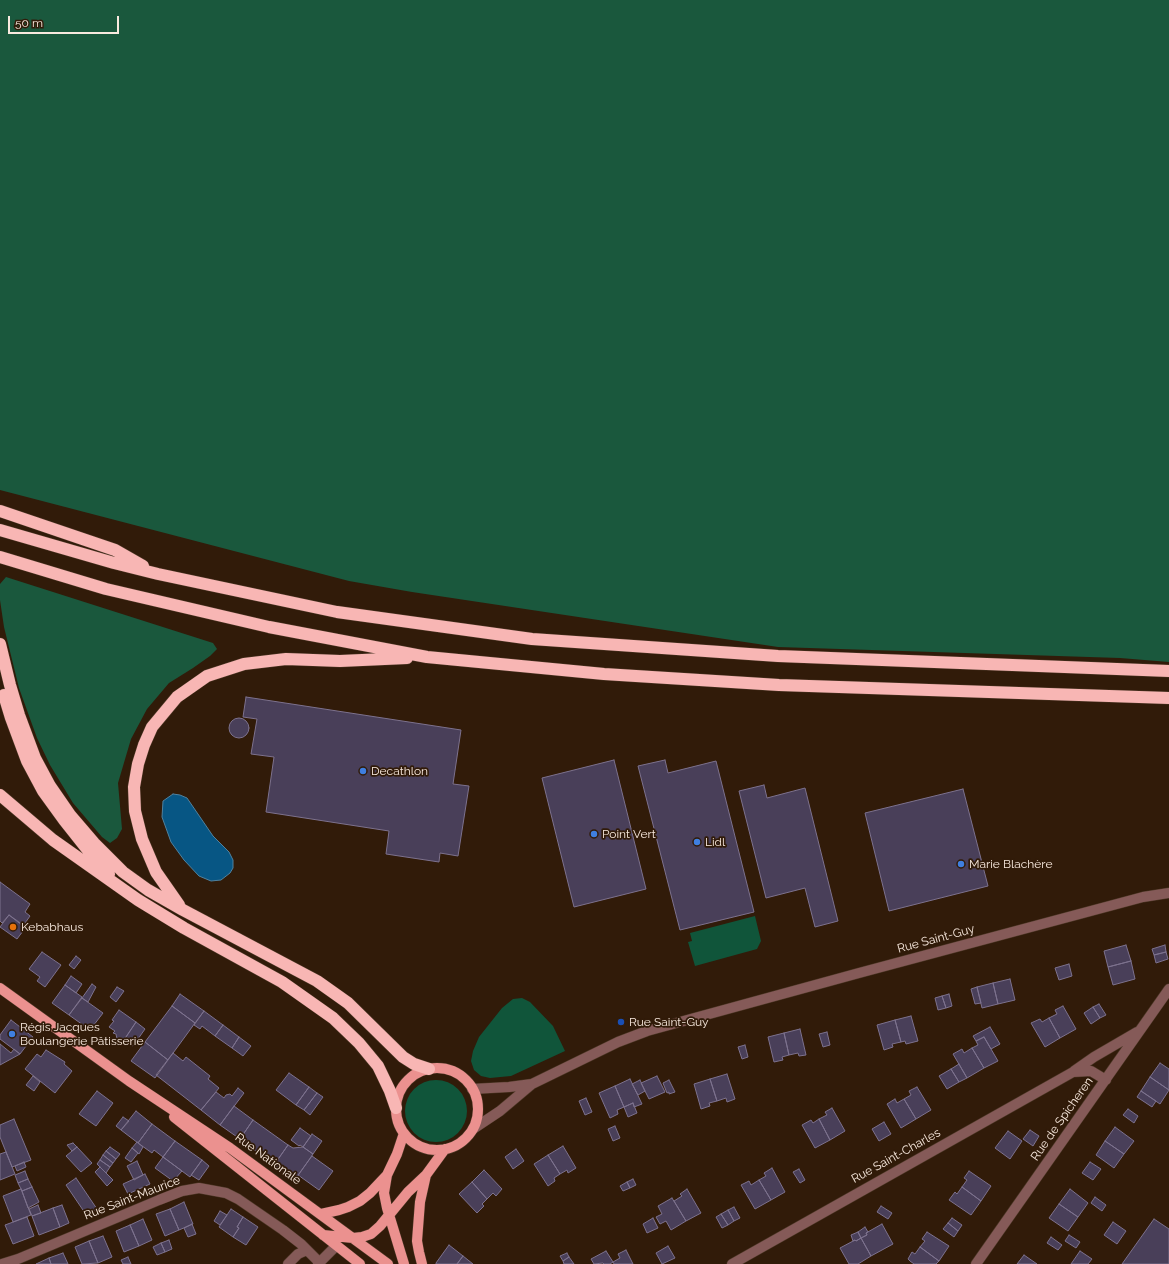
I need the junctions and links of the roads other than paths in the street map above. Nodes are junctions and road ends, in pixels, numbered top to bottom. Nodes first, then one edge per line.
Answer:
1 (0, 511) edge
2 (0, 530) edge
3 (0, 557) edge
4 (158, 574) junction
5 (0, 644) edge
6 (427, 657) junction
7 (1169, 671) edge
8 (0, 679) edge
9 (1169, 698) edge
10 (0, 795) edge
11 (123, 890) junction
12 (1169, 893) edge
13 (183, 910) junction
14 (0, 988) edge
15 (1169, 989) edge
16 (1140, 1030) junction
17 (429, 1069) junction
18 (1073, 1072) junction
19 (1106, 1080) junction
20 (128, 1081) junction
21 (532, 1084) junction
22 (472, 1089) junction
23 (396, 1108) junction
24 (473, 1129) junction
25 (404, 1133) junction
26 (445, 1149) junction
27 (387, 1175) junction
28 (426, 1175) junction
29 (321, 1214) junction
30 (389, 1215) junction
31 (321, 1234) junction
32 (353, 1238) junction
33 (336, 1246) junction
34 (307, 1250) junction
35 (319, 1263) edge
36 (2, 1264) edge
37 (288, 1264) edge
38 (360, 1264) edge
39 (388, 1264) edge
40 (404, 1264) edge
41 (422, 1264) edge
42 (732, 1264) edge
43 (976, 1264) edge

1 - 4 highway
2 - 4 highway
3 - 6 highway
4 - 7 highway
5 - 13 highway
6 - 9 highway
6 - 13 highway
8 - 11 highway
10 - 11 highway
11 - 23 highway
12 - 21 street, Rue Saint-Guy
13 - 17 highway
14 - 20 main road, Rue Nationale
15 - 16 street, Rue de Spicheren
16 - 18 street, Rue Saint-Charles
16 - 19 street, Rue de Spicheren
17 - 22 main road
17 - 23 main road
18 - 19 street, Rue Saint-Charles
18 - 42 street, Rue Saint-Charles
19 - 43 street, Rue de Spicheren
20 - 29 main road, Rue Nationale
20 - 31 main road, Rue Nationale
21 - 22 street, Rue Saint-Guy
21 - 24 street, Rue Saint-Guy
22 - 24 main road
23 - 25 main road
24 - 26 main road
25 - 26 main road
25 - 27 main road
26 - 28 main road
27 - 29 main road
27 - 30 main road
28 - 30 main road
28 - 41 main road
29 - 32 main road, Rue Nationale
30 - 32 main road
30 - 40 main road
31 - 32 main road
31 - 33 main road, Rue Nationale
32 - 39 main road, Rue Nationale
33 - 35 street
33 - 38 main road, Rue Nationale
34 - 35 street
34 - 36 street, Rue Saint-Maurice
34 - 37 street

